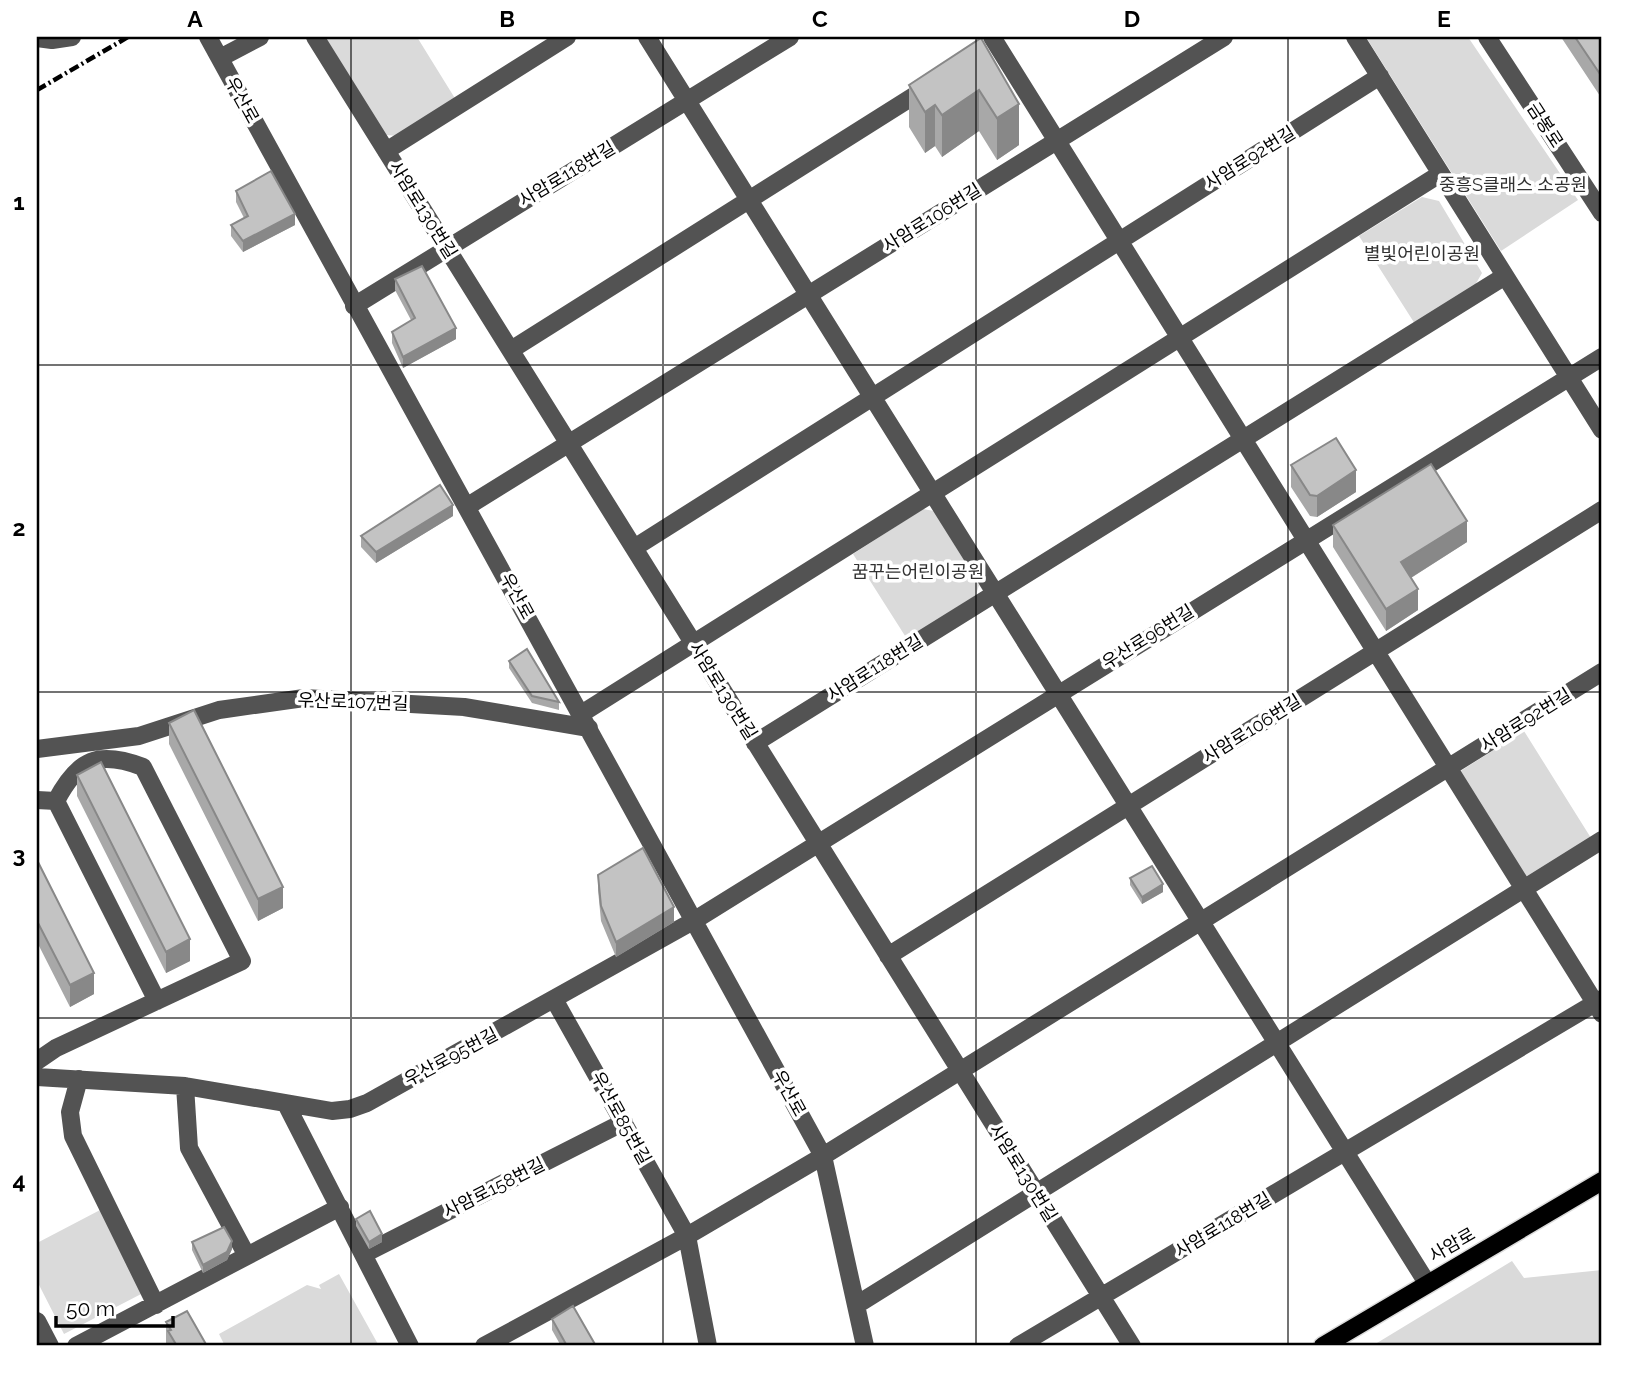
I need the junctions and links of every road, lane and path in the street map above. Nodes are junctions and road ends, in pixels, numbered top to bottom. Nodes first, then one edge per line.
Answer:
1 (72, 37) edge
2 (208, 37) edge
3 (260, 37) edge
4 (315, 37) edge
5 (567, 37) edge
6 (647, 37) edge
7 (790, 37) edge
8 (1224, 37) edge
9 (1355, 37) edge
10 (1487, 37) edge
11 (37, 38) edge
12 (995, 42) edge
13 (220, 58) junction
14 (949, 74) edge
15 (1380, 76) junction
16 (687, 100) junction
17 (1057, 141) junction
18 (386, 151) junction
19 (1440, 174) junction
20 (748, 201) junction
21 (1600, 205) edge
22 (1119, 241) junction
23 (446, 247) junction
24 (1505, 276) junction
25 (808, 296) junction
26 (354, 306) junction
27 (1180, 338) junction
28 (511, 351) junction
29 (1602, 357) edge
30 (1569, 377) junction
31 (871, 397) junction
32 (1602, 430) edge
33 (1243, 439) junction
34 (569, 444) junction
35 (932, 494) junction
36 (468, 506) junction
37 (1602, 510) edge
38 (1306, 539) junction
39 (634, 548) junction
40 (995, 594) junction
41 (693, 643) junction
42 (1376, 651) junction
43 (1602, 672) edge
44 (1057, 693) junction
45 (585, 721) junction
46 (755, 743) junction
47 (37, 749) edge
48 (1449, 768) junction
49 (37, 800) edge
50 (56, 801) junction
51 (1128, 806) junction
52 (1602, 840) edge
53 (817, 842) junction
54 (1524, 889) junction
55 (695, 920) junction
56 (1201, 922) junction
57 (888, 956) junction
58 (157, 1001) junction
59 (555, 1001) junction
60 (1600, 1005) edge
61 (1277, 1044) junction
62 (37, 1061) edge
63 (960, 1071) junction
64 (37, 1077) edge
65 (79, 1079) junction
66 (185, 1086) junction
67 (286, 1104) junction
68 (624, 1122) junction
69 (1345, 1152) junction
70 (823, 1156) junction
71 (1602, 1181) edge
72 (1037, 1194) junction
73 (340, 1208) junction
74 (687, 1236) junction
75 (364, 1254) junction
76 (247, 1256) junction
77 (1427, 1283) junction
78 (1101, 1297) junction
79 (858, 1304) junction
80 (156, 1305) junction
81 (37, 1321) edge
82 (50, 1346) edge
83 (76, 1346) edge
84 (410, 1346) edge
85 (484, 1346) edge
86 (708, 1346) edge
87 (865, 1346) edge
88 (1018, 1346) edge
89 (1132, 1346) edge
90 (1323, 1346) edge

1 - 11 street
2 - 13 street, 우산로
3 - 13 street
4 - 18 street, 사암로130번길
5 - 18 street
6 - 16 street
7 - 16 street
8 - 17 street
9 - 15 street
10 - 21 street, 금봉로
12 - 17 street
13 - 26 street, 우산로
14 - 20 street
15 - 19 street
15 - 22 street, 사암로92번길
16 - 20 street
16 - 23 street, 사암로118번길
17 - 22 street
17 - 25 street, 사암로106번길
18 - 23 street, 사암로130번길
19 - 24 street
19 - 27 street
20 - 25 street
20 - 28 street
22 - 27 street
22 - 31 street
23 - 26 street, 사암로118번길
23 - 28 street, 사암로130번길
24 - 30 street
24 - 33 street
25 - 31 street
25 - 34 street
26 - 36 street, 우산로
27 - 33 street
27 - 35 street
28 - 34 street, 사암로130번길
29 - 30 street, 우산로96번길
30 - 32 street
30 - 38 street, 우산로96번길
31 - 35 street
31 - 39 street
33 - 38 street
33 - 40 street
34 - 36 street
34 - 39 street, 사암로130번길
35 - 40 street
35 - 41 street
36 - 45 street, 우산로
37 - 42 street
38 - 42 street
38 - 44 street, 우산로96번길
39 - 41 street, 사암로130번길
40 - 44 street
40 - 46 street, 사암로118번길
41 - 45 street
41 - 46 street, 사암로130번길
42 - 48 street
42 - 51 street, 사암로106번길
43 - 48 street, 사암로92번길
44 - 51 street
44 - 53 street, 우산로96번길
45 - 47 street, 우산로107번길
45 - 55 street, 우산로
46 - 53 street, 사암로130번길
48 - 54 street
48 - 56 street
49 - 50 street
50 - 58 street
50 - 58 street
51 - 56 street
51 - 57 street
52 - 54 street
53 - 55 street, 우산로96번길
53 - 57 street, 사암로130번길
54 - 60 street
54 - 61 street
55 - 59 street, 우산로95번길
55 - 70 street, 우산로
56 - 61 street
56 - 63 street
57 - 63 street, 사암로130번길
58 - 62 street
59 - 67 street, 우산로95번길
59 - 68 street, 우산로85번길
60 - 69 street
61 - 69 street
61 - 72 street
63 - 70 street
63 - 72 street, 사암로130번길
64 - 65 street, 우산로95번길
65 - 66 street, 우산로95번길
65 - 80 street
66 - 67 street, 우산로95번길
66 - 76 street
67 - 73 street
68 - 74 street, 우산로85번길
68 - 75 street, 사암로158번길
69 - 77 street
69 - 78 street, 사암로118번길
70 - 74 street
70 - 79 street, 우산로
71 - 77 main road, 사암로
72 - 78 street, 사암로130번길
72 - 79 street
73 - 75 street
73 - 76 street
74 - 85 street
74 - 86 street, 우산로85번길
75 - 84 street
76 - 80 street
77 - 90 main road, 사암로
78 - 88 street
78 - 89 street, 사암로130번길
79 - 87 street, 우산로
80 - 83 street
81 - 82 street

